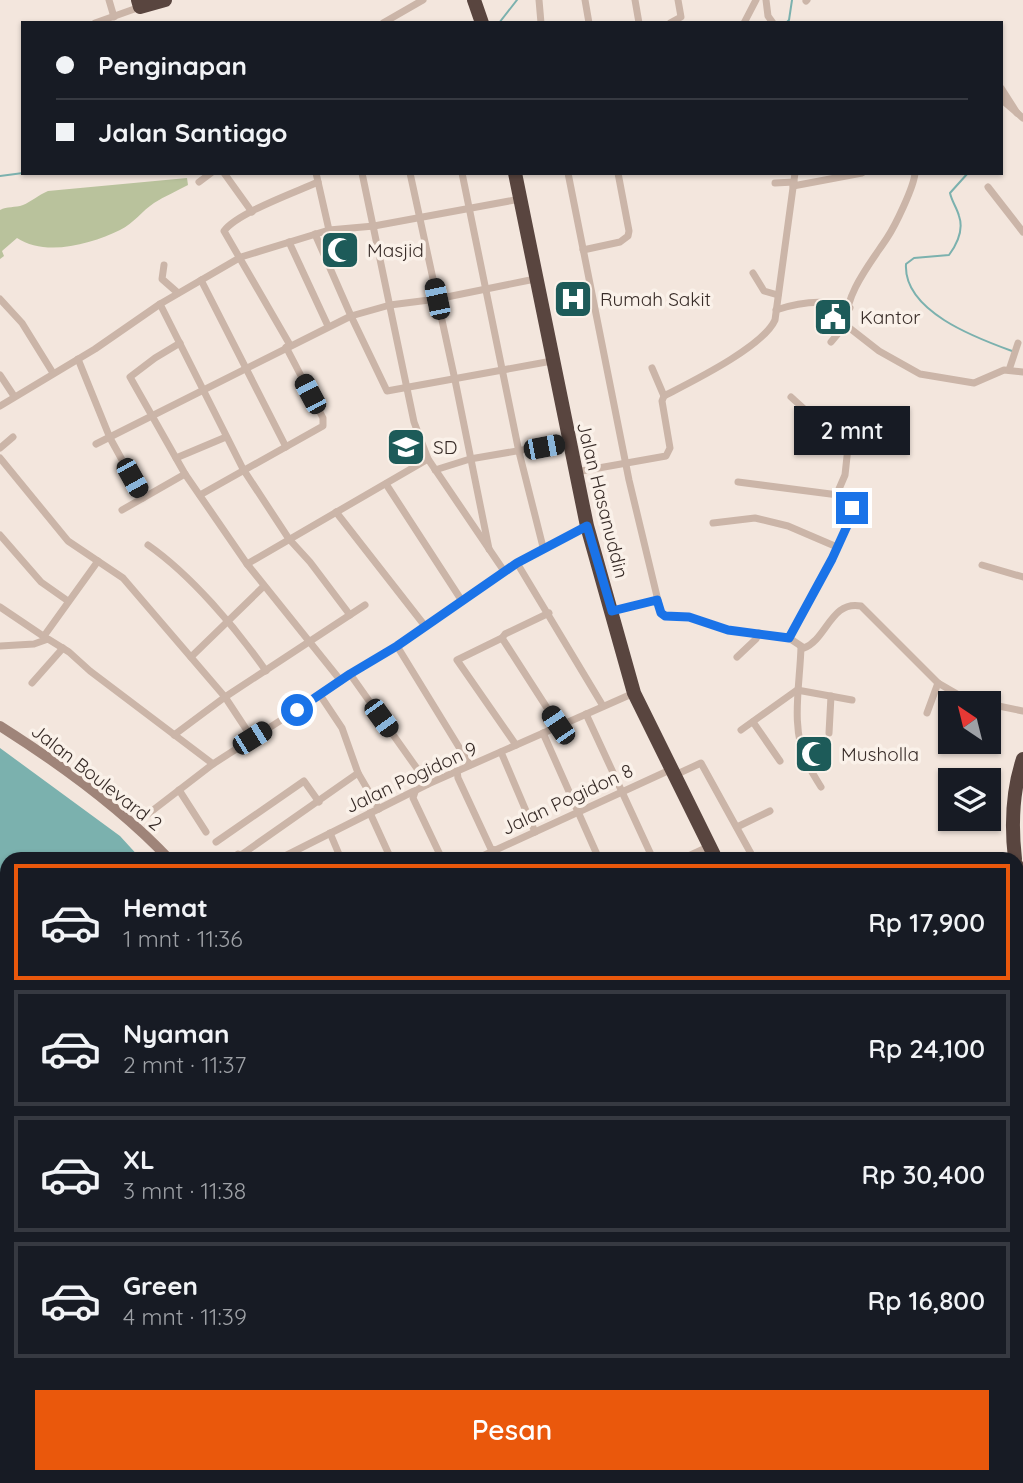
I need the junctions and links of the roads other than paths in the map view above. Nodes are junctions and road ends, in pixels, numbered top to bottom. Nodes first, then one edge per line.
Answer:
1 (109, 0) edge
2 (165, 0) edge
3 (423, 0) edge
4 (474, 0) edge
5 (539, 0) edge
6 (586, 0) edge
7 (635, 0) edge
8 (756, 0) edge
9 (765, 0) edge
10 (680, 1) edge
11 (139, 3) edge
12 (114, 18) junction
13 (103, 21) edge
14 (386, 21) edge
15 (482, 21) edge
16 (541, 21) edge
17 (589, 21) edge
18 (639, 21) edge
19 (674, 21) edge
20 (745, 21) edge
21 (772, 21) edge
22 (1003, 91) edge
23 (1003, 101) edge
24 (1020, 115) edge
25 (208, 175) edge
26 (225, 175) edge
27 (316, 175) edge
28 (362, 175) edge
29 (410, 175) edge
30 (462, 175) edge
31 (515, 175) edge
32 (568, 175) edge
33 (618, 175) edge
34 (795, 175) edge
35 (850, 175) edge
36 (915, 175) edge
37 (199, 182) dead end
38 (318, 182) junction
39 (775, 183) dead end
40 (794, 184) junction
41 (988, 187) dead end
42 (520, 199) junction
43 (468, 208) junction
44 (252, 212) junction
45 (419, 218) junction
46 (374, 226) junction
47 (329, 230) junction
48 (1023, 232) edge
49 (315, 234) junction
50 (289, 242) junction
51 (583, 250) junction
52 (241, 257) junction
53 (164, 265) dead end
54 (752, 273) dead end
55 (535, 279) junction
56 (201, 280) junction
57 (485, 289) junction
58 (178, 293) junction
59 (778, 295) junction
60 (0, 299) edge
61 (437, 299) junction
62 (160, 304) junction
63 (390, 305) junction
64 (849, 308) junction
65 (776, 310) junction
66 (351, 316) junction
67 (846, 324) junction
68 (328, 326) junction
69 (831, 342) dead end
70 (180, 343) junction
71 (288, 346) junction
72 (1016, 349) dead end
73 (78, 359) junction
74 (552, 361) junction
75 (652, 368) dead end
76 (244, 369) junction
77 (1009, 370) junction
78 (501, 371) junction
79 (1023, 372) edge
80 (53, 373) junction
81 (0, 375) edge
82 (456, 380) junction
83 (408, 387) junction
84 (202, 389) junction
85 (14, 396) junction
86 (664, 396) junction
87 (791, 397) dead end
88 (0, 406) edge
89 (152, 417) junction
90 (13, 437) dead end
91 (226, 437) junction
92 (110, 438) junction
93 (569, 442) junction
94 (96, 444) dead end
95 (0, 447) edge
96 (286, 447) junction
97 (519, 452) junction
98 (0, 458) edge
99 (176, 458) junction
100 (428, 459) junction
101 (470, 459) junction
102 (626, 463) junction
103 (243, 469) junction
104 (435, 470) junction
105 (575, 472) junction
106 (186, 474) junction
107 (738, 482) dead end
108 (386, 484) junction
109 (200, 495) junction
110 (835, 496) junction
111 (143, 498) junction
112 (122, 510) dead end
113 (336, 512) junction
114 (713, 523) dead end
115 (587, 526) junction
116 (0, 535) edge
117 (289, 540) junction
118 (148, 545) dead end
119 (543, 547) junction
120 (837, 547) junction
121 (489, 549) junction
122 (98, 561) junction
123 (517, 563) junction
124 (247, 564) junction
125 (982, 565) dead end
126 (505, 571) junction
127 (1023, 577) edge
128 (264, 586) junction
129 (657, 600) junction
130 (68, 601) junction
131 (462, 601) junction
132 (365, 605) dead end
133 (0, 607) edge
134 (612, 611) junction
135 (549, 614) junction
136 (350, 615) junction
137 (227, 621) junction
138 (425, 626) junction
139 (758, 633) junction
140 (46, 638) junction
141 (502, 638) junction
142 (789, 638) junction
143 (310, 643) junction
144 (0, 646) edge
145 (397, 646) junction
146 (801, 647) junction
147 (64, 648) junction
148 (191, 657) junction
149 (737, 657) dead end
150 (266, 671) junction
151 (350, 674) junction
152 (341, 681) junction
153 (32, 683) dead end
154 (938, 683) junction
155 (797, 690) junction
156 (952, 691) edge
157 (634, 693) junction
158 (320, 695) junction
159 (831, 696) junction
160 (225, 697) junction
161 (852, 700) dead end
162 (603, 706) junction
163 (1001, 706) edge
164 (1023, 711) edge
165 (927, 713) dead end
166 (586, 714) junction
167 (753, 722) junction
168 (558, 725) junction
169 (0, 726) edge
170 (741, 730) dead end
171 (543, 733) junction
172 (829, 733) dead end
173 (174, 735) junction
174 (252, 738) junction
175 (516, 745) junction
176 (501, 752) junction
177 (1023, 759) edge
178 (780, 761) dead end
179 (214, 764) junction
180 (470, 765) junction
181 (457, 771) junction
182 (673, 772) junction
183 (358, 773) junction
184 (428, 784) junction
185 (821, 787) dead end
186 (180, 790) junction
187 (415, 792) junction
188 (621, 792) junction
189 (319, 802) junction
190 (379, 809) junction
191 (579, 811) junction
192 (770, 811) dead end
193 (370, 813) junction
194 (135, 824) junction
195 (737, 827) junction
196 (206, 832) dead end
197 (535, 832) junction
198 (330, 833) junction
199 (216, 842) dead end
200 (163, 852) edge
201 (245, 852) edge
202 (294, 852) edge
203 (338, 852) edge
204 (388, 852) edge
205 (439, 852) edge
206 (492, 852) edge
207 (497, 852) edge
208 (596, 852) edge
209 (650, 852) edge
210 (713, 852) edge
211 (750, 852) edge
212 (1015, 852) edge

1 - 12 street
2 - 11 highway
3 - 14 street
4 - 15 highway
5 - 16 street
6 - 17 street
7 - 18 street
8 - 20 street
9 - 21 street
10 - 19 street
11 - 12 street
12 - 13 street
22 - 24 street
23 - 24 street
25 - 37 street
26 - 44 street
27 - 38 street
28 - 46 street
29 - 45 street
30 - 43 street
31 - 42 highway, Jalan Hasanuddin
32 - 51 street
33 - 51 street
34 - 40 street
35 - 40 street
36 - 64 street
38 - 44 street
38 - 47 street
39 - 40 street
40 - 59 street
41 - 48 street
42 - 43 street
42 - 55 highway, Jalan Hasanuddin
43 - 45 street
43 - 57 street
44 - 52 street
45 - 46 street
45 - 61 street
46 - 47 street
46 - 63 street
47 - 49 street
49 - 50 street
49 - 66 street
50 - 52 street
50 - 68 street
51 - 102 street
52 - 56 street
52 - 71 street
53 - 58 street
54 - 59 street
55 - 57 street
55 - 74 highway, Jalan Hasanuddin
56 - 58 street
56 - 76 street
57 - 61 street
57 - 78 street
58 - 62 street
59 - 65 street
60 - 80 street
61 - 63 street
61 - 82 street
62 - 70 street
62 - 73 street
63 - 66 street
63 - 83 street
64 - 65 street
64 - 67 street
65 - 86 street
66 - 68 street
66 - 83 street
67 - 69 street
67 - 77 street
68 - 71 street
70 - 84 street
70 - 89 street
71 - 76 street
71 - 96 street
72 - 77 street
73 - 80 street
73 - 92 street
74 - 78 street
74 - 93 highway, Jalan Hasanuddin
75 - 86 street
76 - 84 street
76 - 96 street
77 - 79 street
78 - 82 street
78 - 97 street
80 - 85 street
81 - 85 street
82 - 83 street
82 - 101 street
83 - 100 street
84 - 89 street
84 - 91 street
85 - 88 street
86 - 102 street
87 - 110 street
89 - 92 street
89 - 99 street
90 - 95 street
91 - 99 street
91 - 103 street
92 - 94 street
92 - 111 street
93 - 97 street
93 - 105 highway, Jalan Hasanuddin
96 - 103 street
97 - 101 street
97 - 119 street
98 - 122 street
99 - 106 street
100 - 104 street
100 - 108 street
101 - 104 street
101 - 121 street
102 - 105 street
102 - 129 street
103 - 109 street
103 - 117 street
104 - 121 street
105 - 115 highway, Jalan Hasanuddin
106 - 109 street
106 - 111 street
107 - 110 street
108 - 113 street
108 - 131 street
109 - 124 street
110 - 120 street
111 - 112 street
113 - 117 street
113 - 138 street
114 - 120 street
115 - 119 street
115 - 134 highway, Jalan Hasanuddin
116 - 130 street
117 - 124 street
117 - 136 street
118 - 137 street
119 - 123 street
120 - 142 street
121 - 126 street
122 - 130 street
122 - 148 street
123 - 126 street
123 - 135 street
124 - 128 street
125 - 127 street
126 - 131 street
128 - 137 street
128 - 143 street
129 - 134 street
129 - 139 street
130 - 140 street
131 - 138 street
132 - 136 street
133 - 140 street
134 - 157 highway, Jalan Hasanuddin
135 - 141 street
135 - 162 street
136 - 143 street
137 - 148 street
137 - 150 street
138 - 145 street
139 - 142 street
139 - 149 street
140 - 144 street
140 - 147 street
141 - 168 street
141 - 175 street
142 - 146 street
143 - 150 street
143 - 152 street
145 - 151 street
145 - 180 street
146 - 154 street
146 - 155 street
147 - 153 street
147 - 173 street
148 - 160 street
150 - 160 street
151 - 152 street
151 - 184 street
152 - 158 street
154 - 156 street
154 - 165 street
155 - 159 street
155 - 167 street
155 - 185 street
157 - 162 street, Jalan Pogidon 9
157 - 182 highway, Jalan Hasanuddin
158 - 174 street
158 - 183 street
159 - 161 street
159 - 172 street
160 - 173 street
160 - 174 street
162 - 166 street, Jalan Pogidon 9
163 - 164 street
166 - 168 street, Jalan Pogidon 9
166 - 188 street
167 - 170 street
167 - 178 street
168 - 171 street, Jalan Pogidon 9
169 - 194 main road, Jalan Boulevard 2
171 - 175 street, Jalan Pogidon 9
171 - 191 street
173 - 179 street
174 - 179 street
175 - 176 street, Jalan Pogidon 9
176 - 180 street, Jalan Pogidon 9
176 - 197 street
177 - 212 highway
179 - 186 street
180 - 181 street, Jalan Pogidon 9
181 - 184 street, Jalan Pogidon 9
181 - 206 street
182 - 188 street, Jalan Pogidon 8
182 - 195 street, Jalan Pogidon 8
182 - 210 highway, Jalan Hasanuddin
183 - 189 street
183 - 190 street
184 - 187 street, Jalan Pogidon 9
186 - 194 street
186 - 196 street
187 - 190 street, Jalan Pogidon 9
187 - 205 street
188 - 191 street, Jalan Pogidon 8
188 - 209 street
189 - 199 street
189 - 201 street
190 - 193 street, Jalan Pogidon 9
191 - 197 street, Jalan Pogidon 8
191 - 208 street
192 - 195 street
193 - 198 street, Jalan Pogidon 9
193 - 204 street
194 - 200 main road, Jalan Boulevard 2
195 - 211 street
197 - 207 street, Jalan Pogidon 8
198 - 202 street, Jalan Pogidon 9
198 - 203 street

